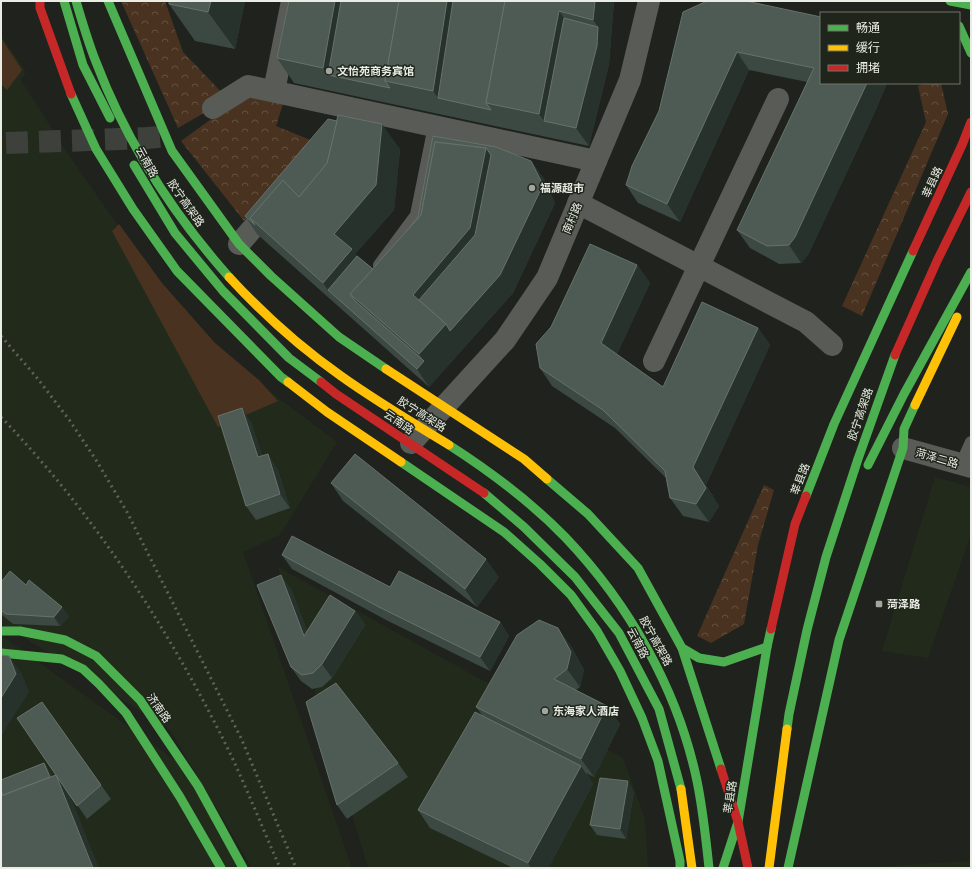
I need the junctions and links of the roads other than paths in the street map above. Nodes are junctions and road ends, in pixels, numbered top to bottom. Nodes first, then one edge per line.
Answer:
1 (40, 1) edge
2 (64, 1) edge
3 (76, 1) edge
4 (108, 1) edge
5 (292, 1) edge
6 (649, 1) edge
7 (949, 1) edge
8 (971, 5) edge
9 (953, 12) edge
10 (960, 28) edge
11 (971, 53) edge
12 (274, 92) junction
13 (778, 99) dead end
14 (213, 108) dead end
15 (352, 108) junction
16 (971, 122) edge
17 (114, 125) dead end
18 (434, 126) junction
19 (337, 127) edge
20 (131, 158) dead end
21 (596, 161) junction
22 (286, 188) edge
23 (971, 192) edge
24 (578, 204) junction
25 (239, 244) junction
26 (379, 265) edge
27 (699, 266) junction
28 (971, 272) edge
29 (971, 286) edge
30 (832, 345) dead end
31 (654, 361) dead end
32 (443, 407) junction
33 (971, 442) edge
34 (410, 444) junction
35 (903, 448) junction
36 (966, 466) edge
37 (807, 630) junction
38 (1, 631) edge
39 (767, 647) junction
40 (682, 648) junction
41 (1, 652) edge
42 (738, 822) junction
43 (690, 851) junction
44 (221, 868) edge
45 (243, 868) edge
46 (680, 868) edge
47 (686, 868) edge
48 (692, 868) edge
49 (709, 868) edge
50 (723, 868) edge
51 (748, 868) edge
52 (769, 868) edge
53 (788, 868) edge

1 - 46 main road
2 - 17 main road
3 - 49 main road, 胶宁高架路
4 - 25 main road
5 - 12 street
6 - 21 street, 南村路
7 - 8 main road
7 - 9 main road
10 - 11 main road
12 - 14 street
12 - 15 street
13 - 27 street
15 - 18 street
15 - 19 street
16 - 39 main road, 莘县路
18 - 21 street
18 - 26 lane
20 - 34 main road, 云南路
21 - 24 street, 南村路
22 - 25 street
23 - 37 main road, 胶宁高架路
24 - 27 street
24 - 32 street, 南村路
25 - 32 main road
27 - 30 street
27 - 31 street
28 - 37 main road
29 - 35 main road
32 - 34 street, 南村路
32 - 40 main road
33 - 36 lane
34 - 43 main road, 云南路
35 - 36 street, 菏泽二路
35 - 53 main road
37 - 52 main road, 胶宁高架路
38 - 45 main road, 济南路
39 - 40 main road
39 - 42 main road, 莘县路
40 - 42 main road
41 - 44 main road
42 - 50 main road, 莘县路
42 - 51 main road
43 - 47 main road
43 - 48 main road, 云南路

